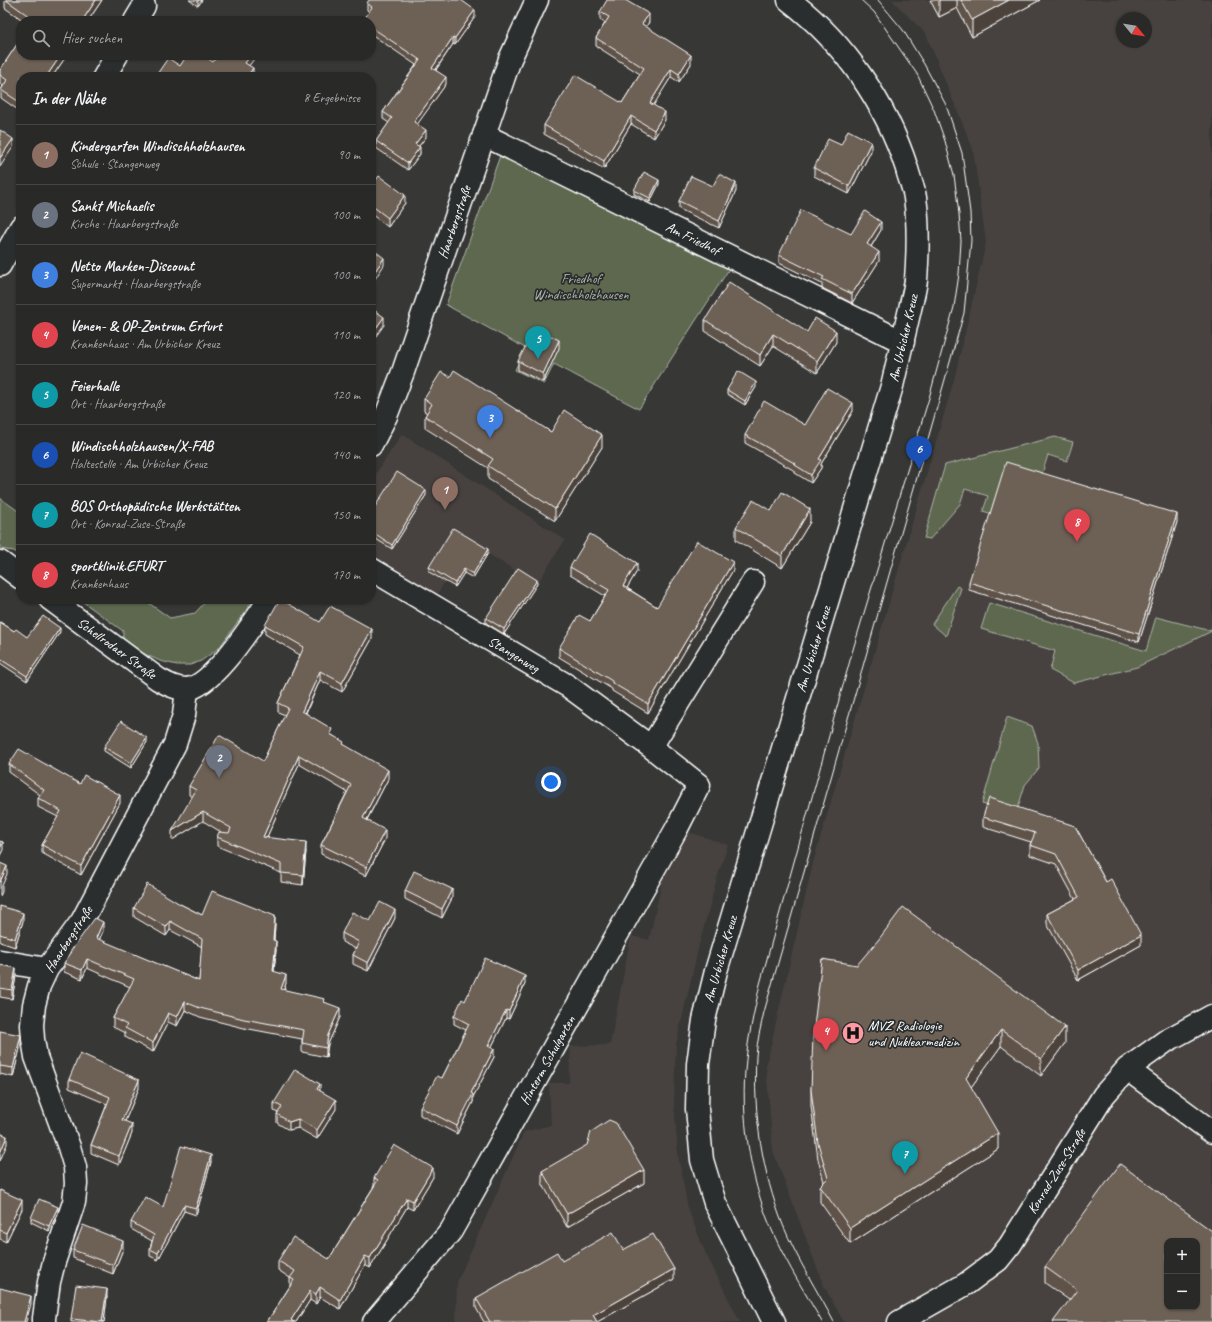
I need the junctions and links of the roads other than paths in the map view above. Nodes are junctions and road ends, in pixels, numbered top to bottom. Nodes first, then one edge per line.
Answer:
1 (536, 0) edge
2 (789, 0) edge
3 (114, 60) edge
4 (107, 72) edge
5 (484, 135) junction
6 (16, 236) edge
7 (0, 265) edge
8 (903, 342) junction
9 (376, 435) edge
10 (0, 562) edge
11 (376, 572) edge
12 (16, 574) edge
13 (753, 582) dead end
14 (57, 604) edge
15 (266, 604) edge
16 (187, 689) junction
17 (651, 747) junction
18 (699, 785) joint
19 (0, 961) edge
20 (47, 969) junction
21 (1212, 1016) edge
22 (1126, 1069) junction
23 (1212, 1132) edge
24 (44, 1322) edge
25 (374, 1322) edge
26 (774, 1322) edge
27 (899, 1322) edge

1 - 5 street, Haarbergstraße
2 - 8 street, Am Urbicher Kreuz
3 - 4 street
5 - 8 street, Am Friedhof
5 - 9 street, Haarbergstraße
6 - 7 street
8 - 26 street, Am Urbicher Kreuz
10 - 12 street
11 - 17 street, Stangenweg
13 - 17 street
14 - 16 street, Schellrodaer Straße
15 - 16 street
16 - 20 street, Haarbergstraße
17 - 18 street, Stangenweg
18 - 25 street, Hinterm Schulgarten
19 - 20 street
20 - 24 street, Haarbergstraße
21 - 22 street, Konrad-Zuse-Straße
22 - 23 street
22 - 27 street, Konrad-Zuse-Straße

